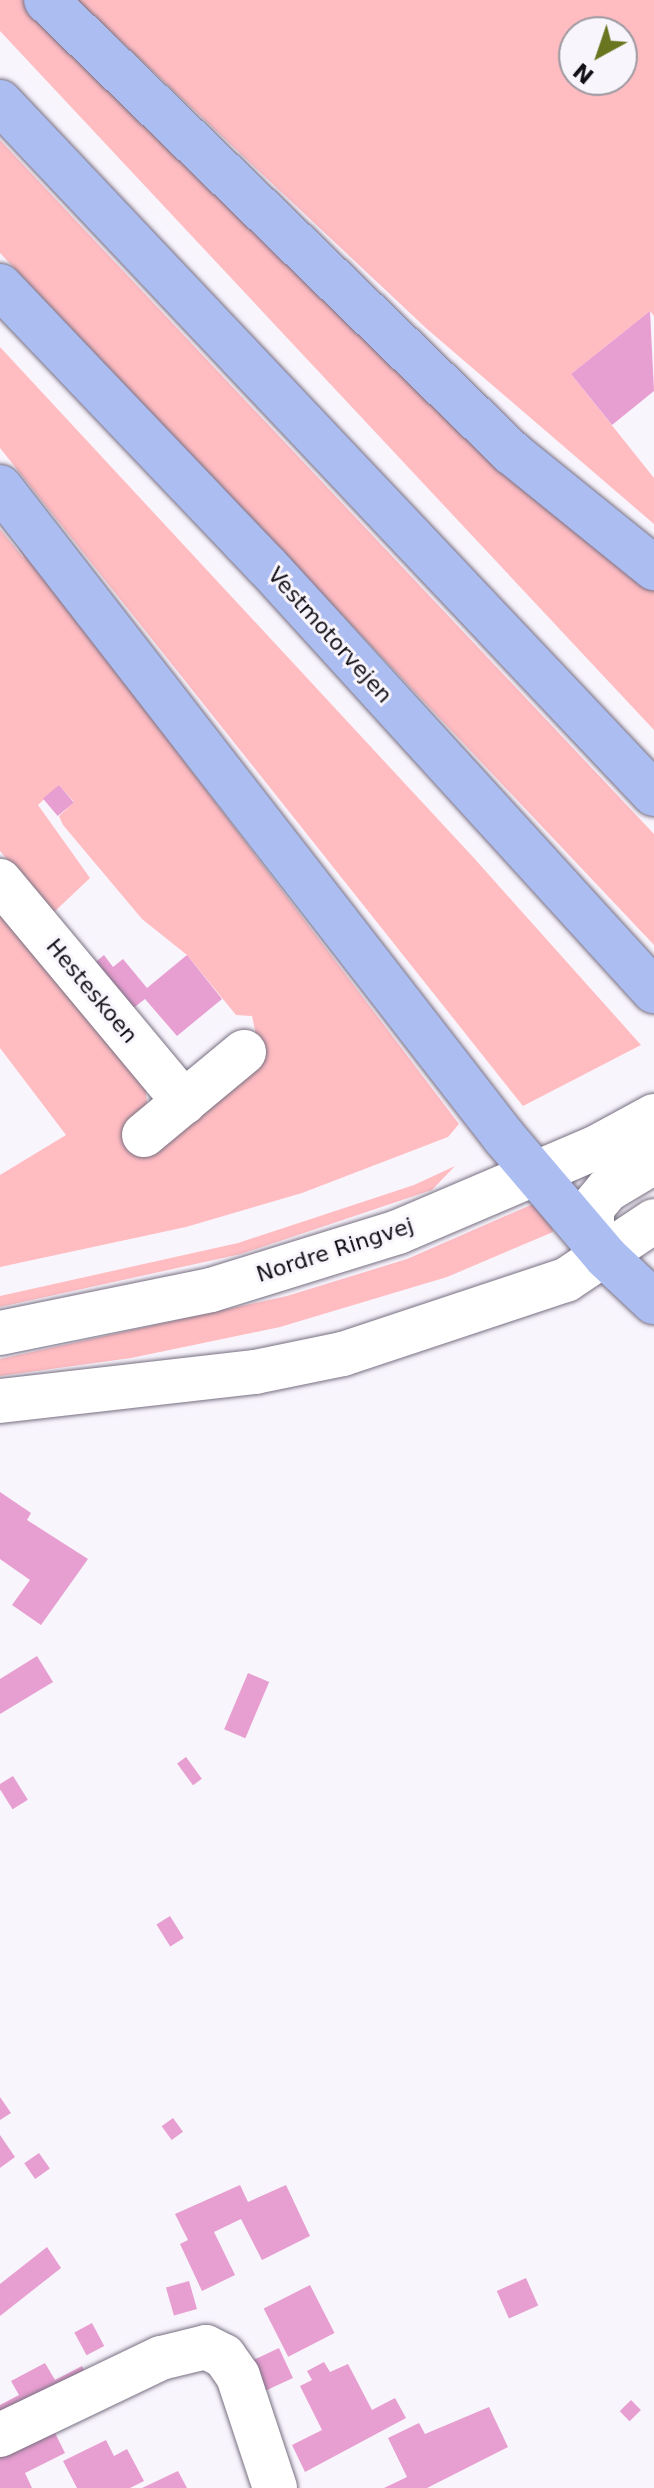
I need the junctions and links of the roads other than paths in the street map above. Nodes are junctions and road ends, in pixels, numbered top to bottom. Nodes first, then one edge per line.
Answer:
1 (46, 0) edge
2 (0, 102) edge
3 (0, 286) edge
4 (0, 487) edge
5 (654, 568) edge
6 (654, 794) edge
7 (0, 881) edge
8 (654, 991) edge
9 (244, 1052) dead end
10 (184, 1102) junction
11 (654, 1116) edge
12 (144, 1135) dead end
13 (654, 1162) edge
14 (534, 1172) junction
15 (654, 1221) edge
16 (599, 1246) junction
17 (654, 1302) edge
18 (0, 1333) edge
19 (0, 1401) edge
20 (0, 2435) edge
21 (275, 2488) edge

1 - 5 highway
2 - 6 highway
3 - 8 highway, Vestmotorvejen
4 - 14 highway
7 - 10 main road, Hesteskoen
9 - 10 main road
10 - 12 main road
11 - 14 main road, Nordre Ringvej
13 - 16 main road
14 - 16 highway
14 - 18 main road, Nordre Ringvej
15 - 16 main road
16 - 17 highway
16 - 19 main road
20 - 21 main road

